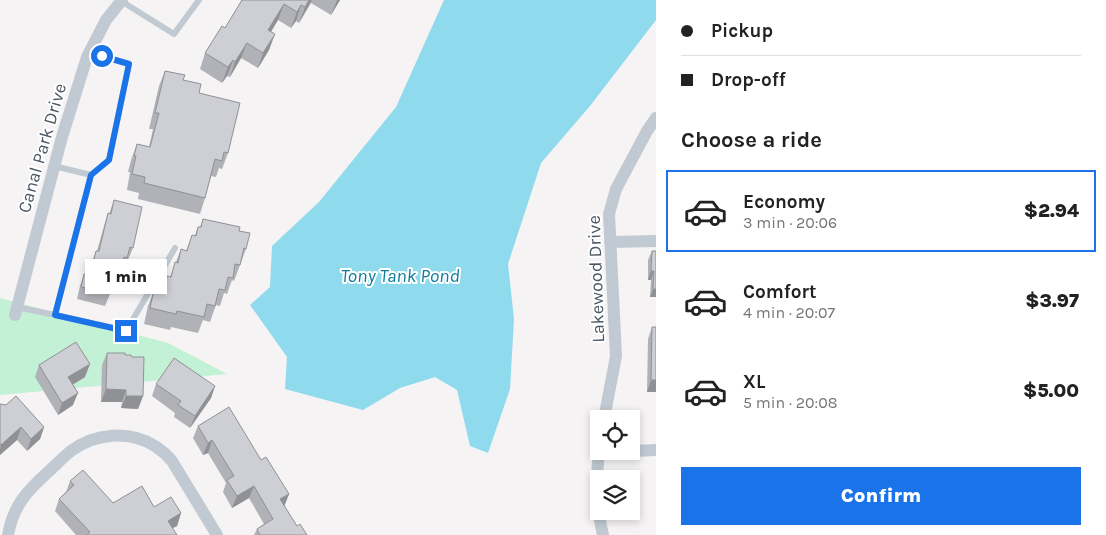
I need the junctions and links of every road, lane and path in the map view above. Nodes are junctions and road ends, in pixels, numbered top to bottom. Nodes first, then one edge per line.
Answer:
1 (199, 0) edge
2 (122, 1) edge
3 (89, 53) junction
4 (656, 118) edge
5 (54, 166) junction
6 (91, 175) junction
7 (656, 241) edge
8 (610, 242) junction
9 (175, 248) dead end
10 (16, 311) joint
11 (55, 315) junction
12 (606, 410) edge
13 (656, 450) edge
14 (640, 451) edge
15 (598, 460) edge
16 (8, 535) edge
17 (217, 535) edge
18 (603, 535) edge

1 - 2 lane
2 - 3 street, Canal Park Drive
3 - 5 street, Canal Park Drive
3 - 6 lane
4 - 8 street, Lakewood Drive
5 - 6 lane
5 - 10 street, Canal Park Drive
6 - 11 lane
7 - 8 street
8 - 12 street, Lakewood Drive
9 - 11 lane
10 - 11 lane
13 - 14 street
15 - 18 street
16 - 17 street

